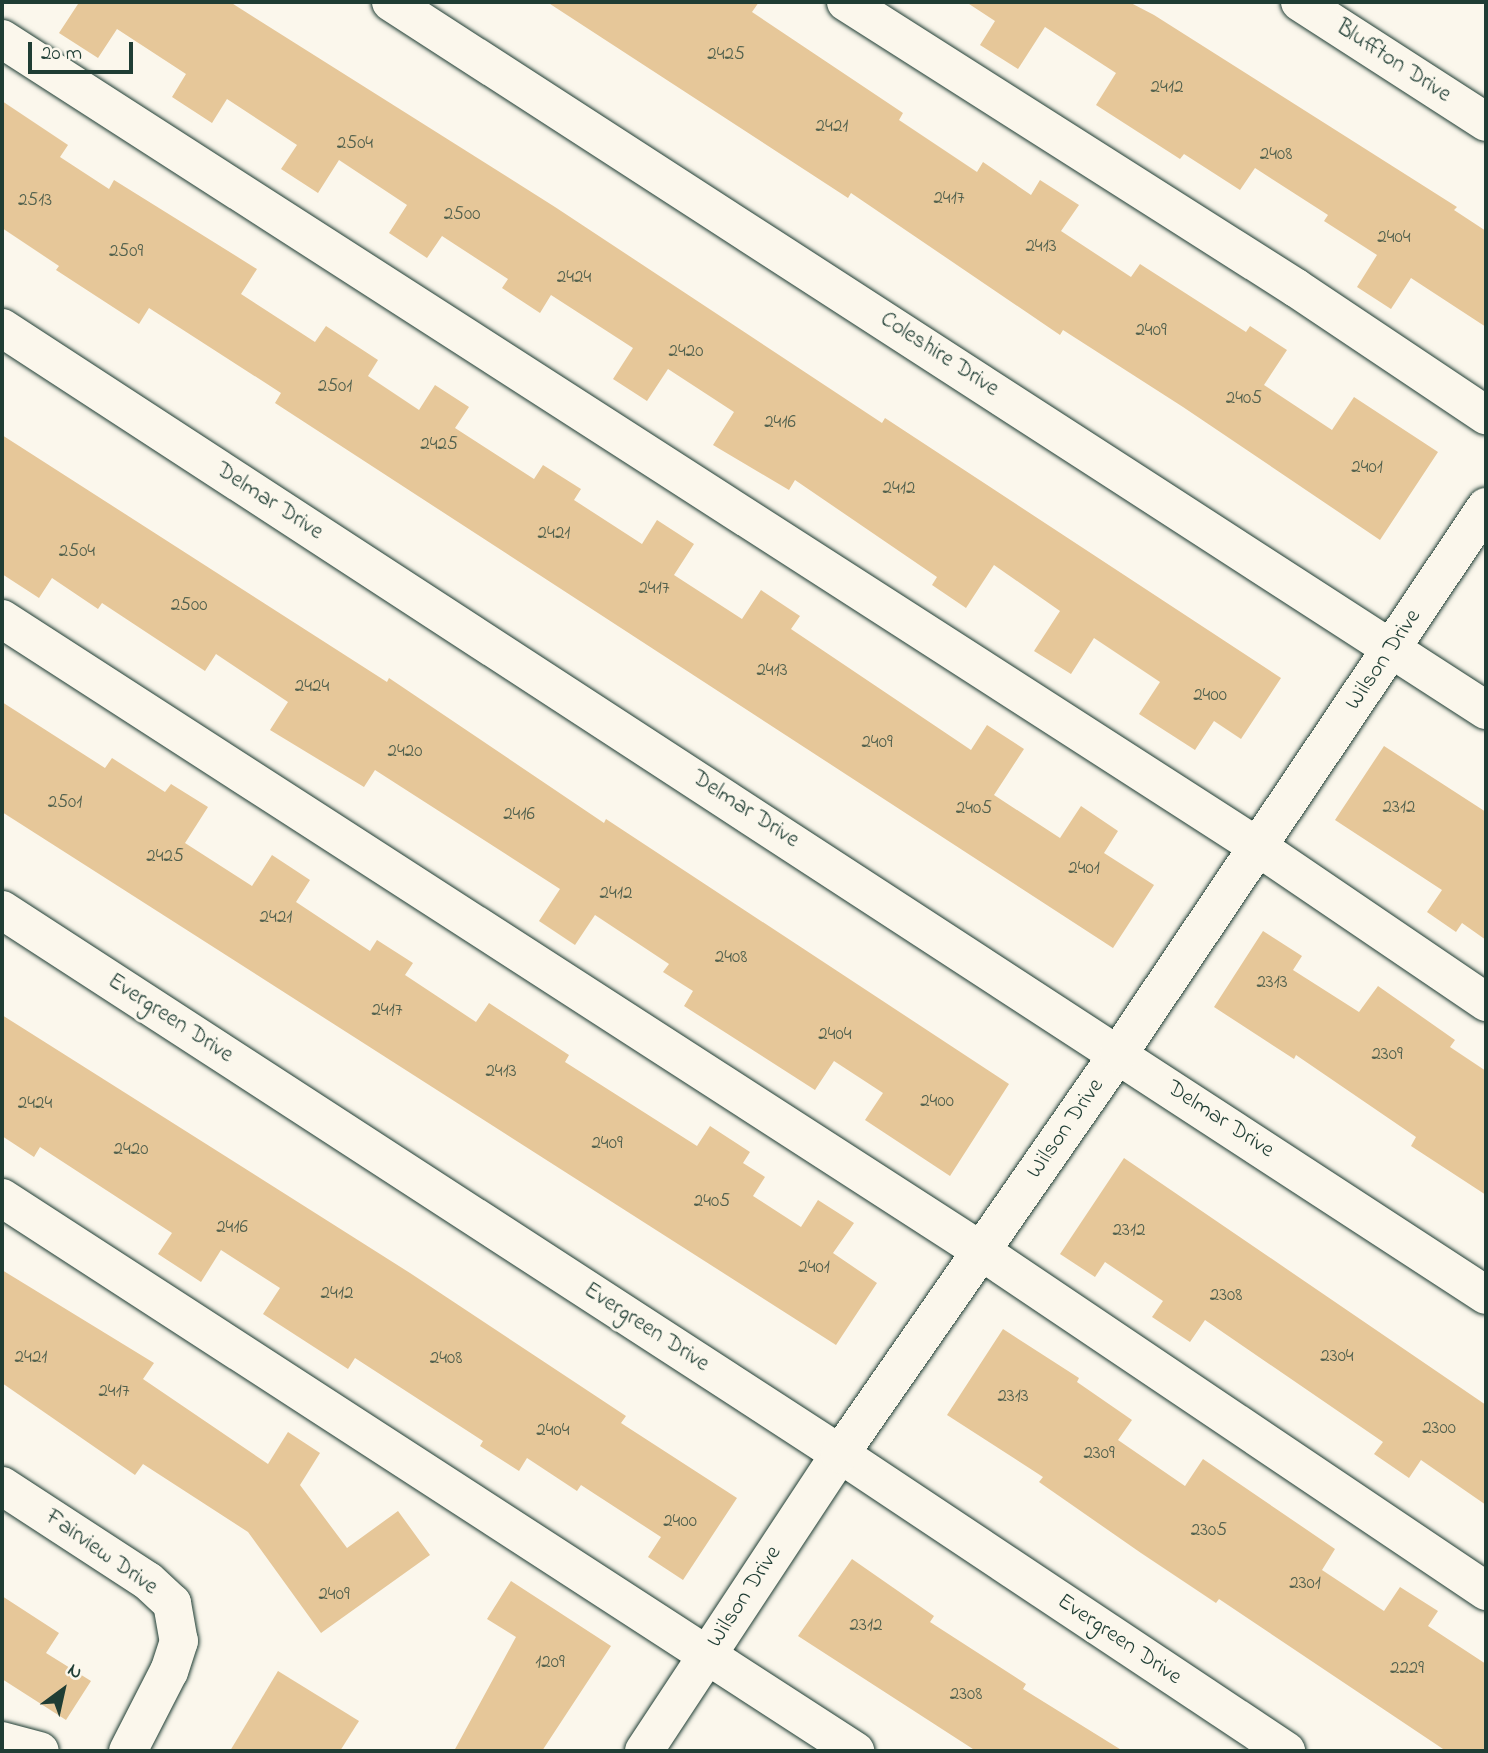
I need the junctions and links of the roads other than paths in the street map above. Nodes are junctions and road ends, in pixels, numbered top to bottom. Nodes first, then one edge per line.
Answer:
1 (391, 2) edge
2 (846, 2) edge
3 (1300, 2) edge
4 (2, 39) edge
5 (1486, 122) edge
6 (2, 328) edge
7 (1486, 415) edge
8 (1486, 507) edge
9 (2, 619) edge
10 (1392, 647) junction
11 (1486, 710) edge
12 (1258, 847) junction
13 (2, 910) edge
14 (1486, 1002) edge
15 (1119, 1053) junction
16 (2, 1198) edge
17 (981, 1251) junction
18 (1486, 1295) edge
19 (840, 1454) junction
20 (2, 1486) edge
21 (1486, 1591) edge
22 (709, 1652) junction
23 (2, 1741) edge
24 (40, 1751) edge
25 (128, 1751) edge
26 (644, 1751) edge
27 (855, 1751) edge
28 (1286, 1751) edge

1 - 10 street, Coleshire Drive
2 - 7 street
3 - 5 street, Bluffton Drive
4 - 12 street
6 - 15 street, Delmar Drive
8 - 10 street, Wilson Drive
9 - 17 street
10 - 11 street, Coleshire Drive
10 - 12 street, Wilson Drive
12 - 14 street
12 - 15 street, Wilson Drive
13 - 19 street, Evergreen Drive
15 - 17 street, Wilson Drive
15 - 18 street, Delmar Drive
16 - 22 street
17 - 19 street, Wilson Drive
17 - 21 street
19 - 22 street, Wilson Drive
19 - 28 street, Evergreen Drive
20 - 25 street, Fairview Drive
22 - 26 street, Wilson Drive
22 - 27 street
23 - 24 street

